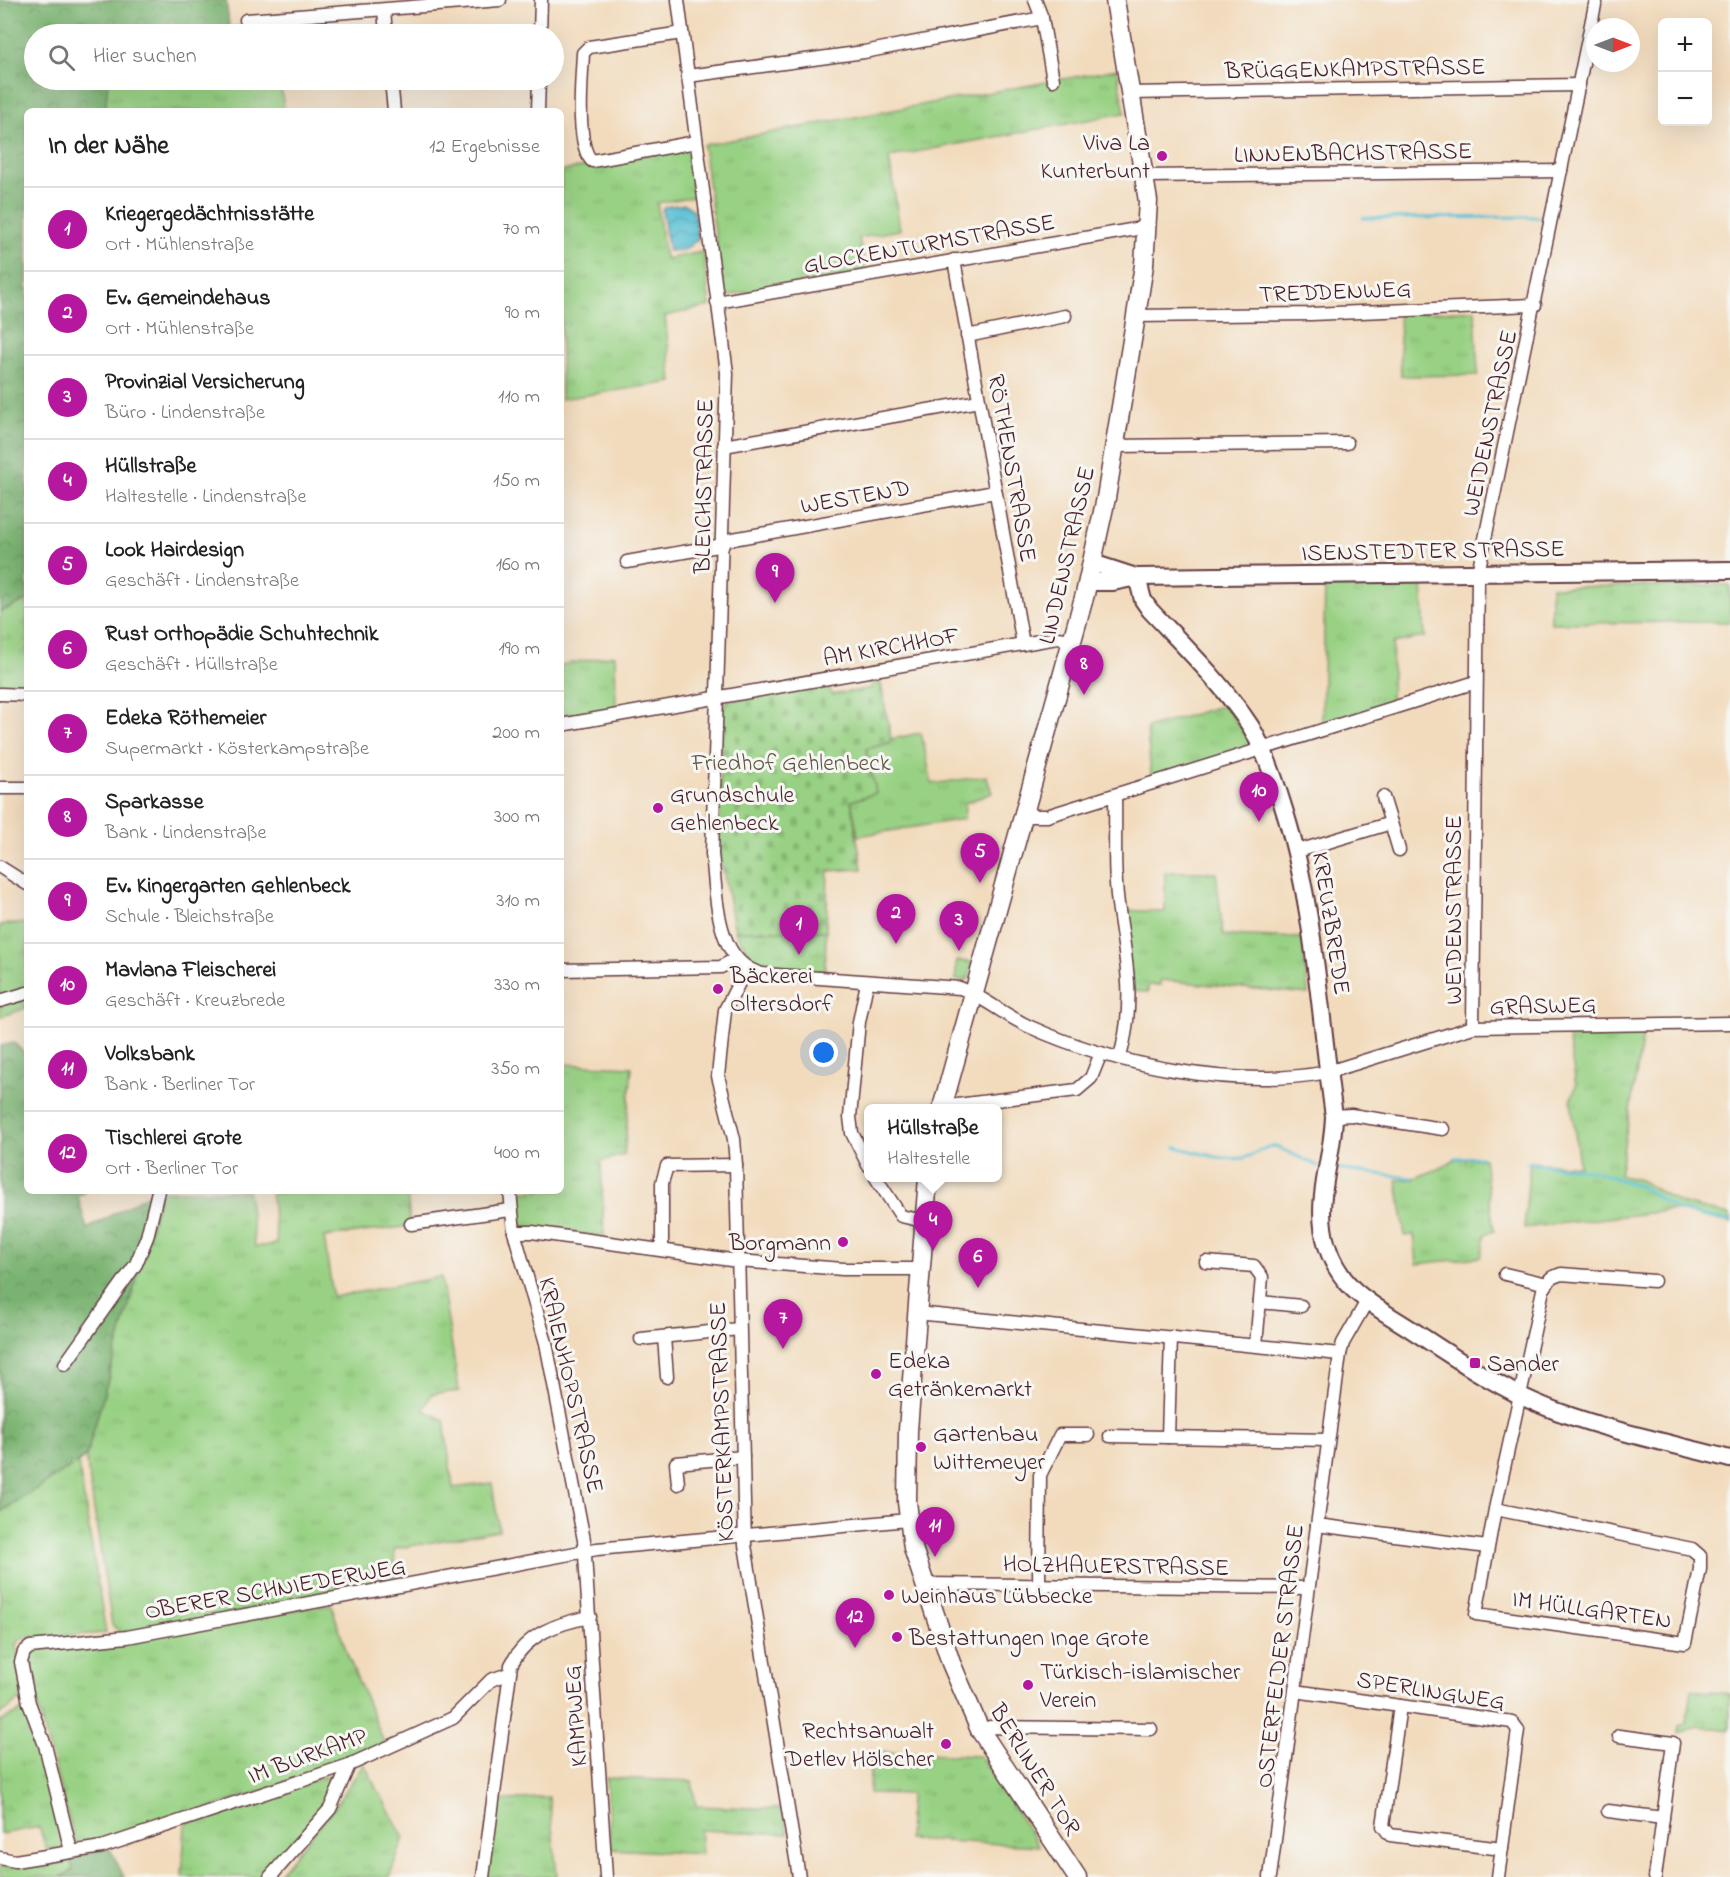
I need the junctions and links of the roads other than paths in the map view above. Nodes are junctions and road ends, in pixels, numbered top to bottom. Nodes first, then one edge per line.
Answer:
1 (500, 0) edge
2 (541, 0) edge
3 (678, 0) edge
4 (1035, 0) edge
5 (1115, 0) edge
6 (1596, 0) edge
7 (384, 10) junction
8 (1042, 18) junction
9 (246, 20) dead end
10 (385, 24) edge
11 (540, 24) edge
12 (682, 33) junction
13 (687, 76) junction
14 (1053, 80) dead end
15 (1579, 85) junction
16 (392, 90) edge
17 (539, 90) edge
18 (1131, 93) junction
19 (394, 108) edge
20 (538, 108) edge
21 (696, 141) junction
22 (1561, 171) junction
23 (1146, 176) junction
24 (1148, 227) junction
25 (954, 260) junction
26 (717, 302) junction
27 (1535, 305) junction
28 (1065, 316) dead end
29 (1136, 316) junction
30 (968, 336) junction
31 (979, 401) junction
32 (1347, 442) dead end
33 (724, 446) junction
34 (1115, 446) junction
35 (996, 492) junction
36 (722, 543) junction
37 (627, 562) dead end
38 (1093, 563) junction
39 (1730, 570) edge
40 (1478, 573) junction
41 (1137, 577) junction
42 (1088, 582) junction
43 (1073, 640) junction
44 (1023, 644) junction
45 (1476, 682) junction
46 (0, 694) edge
47 (24, 695) edge
48 (717, 696) junction
49 (564, 724) edge
50 (1263, 750) junction
51 (0, 788) edge
52 (24, 788) edge
53 (1115, 796) junction
54 (1383, 797) dead end
55 (1024, 816) junction
56 (1391, 823) junction
57 (1400, 850) dead end
58 (1298, 851) junction
59 (0, 867) edge
60 (24, 882) edge
61 (735, 959) junction
62 (746, 969) junction
63 (564, 970) edge
64 (867, 983) junction
65 (974, 993) junction
66 (24, 994) edge
67 (0, 1001) edge
68 (1730, 1023) edge
69 (1473, 1027) junction
70 (1101, 1053) junction
71 (1120, 1057) junction
72 (1328, 1072) junction
73 (943, 1104) edge
74 (965, 1104) edge
75 (1334, 1116) junction
76 (1443, 1129) dead end
77 (864, 1157) edge
78 (736, 1165) junction
79 (879, 1182) edge
80 (928, 1182) edge
81 (157, 1194) edge
82 (510, 1194) edge
83 (510, 1210) junction
84 (923, 1221) junction
85 (411, 1224) dead end
86 (514, 1232) junction
87 (662, 1250) junction
88 (738, 1261) junction
89 (1206, 1262) dead end
90 (919, 1269) junction
91 (1505, 1274) dead end
92 (1654, 1281) dead end
93 (1547, 1284) junction
94 (1367, 1301) junction
95 (1260, 1302) junction
96 (1302, 1306) dead end
97 (916, 1313) junction
98 (739, 1329) junction
99 (664, 1337) junction
100 (1171, 1337) junction
101 (641, 1340) dead end
102 (1256, 1345) junction
103 (1340, 1354) junction
104 (65, 1364) dead end
105 (667, 1377) dead end
106 (1520, 1396) junction
107 (1088, 1436) dead end
108 (1110, 1436) dead end
109 (1168, 1437) junction
110 (1328, 1440) junction
111 (743, 1457) junction
112 (1730, 1459) edge
113 (678, 1484) dead end
114 (1495, 1509) junction
115 (908, 1520) junction
116 (1317, 1525) junction
117 (744, 1535) junction
118 (1487, 1547) junction
119 (585, 1552) junction
120 (923, 1584) junction
121 (1039, 1585) junction
122 (1308, 1588) junction
123 (590, 1617) junction
124 (508, 1674) junction
125 (1295, 1691) junction
126 (1401, 1706) junction
127 (1151, 1729) dead end
128 (980, 1730) junction
129 (1619, 1736) dead end
130 (349, 1765) junction
131 (1608, 1811) dead end
132 (1663, 1818) junction
133 (1502, 1849) junction
134 (71, 1851) junction
135 (0, 1858) edge
136 (270, 1877) edge
137 (483, 1877) edge
138 (606, 1877) edge
139 (799, 1877) edge
140 (1077, 1877) edge
141 (1270, 1877) edge
142 (1498, 1877) edge
143 (1654, 1877) edge

1 - 7 street
2 - 11 street
3 - 12 street, BLEICHSTRASSE
4 - 8 street
5 - 18 main road, LINDENSTRASSE
6 - 15 street, WEIDENSTRASSE
7 - 9 street
7 - 10 street
8 - 13 street
8 - 14 street
12 - 13 street, BLEICHSTRASSE
12 - 21 street
13 - 21 street, BLEICHSTRASSE
15 - 18 street, BRÜGGENKAMPSTRASSE
15 - 22 street, WEIDENSTRASSE
16 - 19 street
17 - 20 street
18 - 23 main road, LINDENSTRASSE
21 - 26 street, BLEICHSTRASSE
22 - 23 street, LINNENBACHSTRASSE
22 - 27 street, WEIDENSTRASSE
23 - 24 main road, LINDENSTRASSE
24 - 25 street, GLOCKENTURMSTRASSE
24 - 29 main road, LINDENSTRASSE
25 - 26 street, GLOCKENTURMSTRASSE
25 - 30 street, RÖTHENSTRASSE
26 - 33 street, BLEICHSTRASSE
27 - 29 street, TREDDENWEG
27 - 40 street, WEIDENSTRASSE
28 - 30 street
29 - 34 main road, LINDENSTRASSE
30 - 31 street, RÖTHENSTRASSE
31 - 33 street
31 - 35 street, RÖTHENSTRASSE
32 - 34 street
33 - 36 street, BLEICHSTRASSE
34 - 38 main road, LINDENSTRASSE
35 - 36 street, WESTEND
35 - 44 street, RÖTHENSTRASSE
36 - 37 street, WESTEND
36 - 48 street, BLEICHSTRASSE
38 - 41 main road, ISENSTEDTER STRASSE
38 - 42 main road, LINDENSTRASSE
39 - 40 main road, ISENSTEDTER STRASSE
40 - 41 main road, ISENSTEDTER STRASSE
40 - 45 street, WEIDENSTRASSE
41 - 42 main road, ISENSTEDTER STRASSE
41 - 50 main road, KREUZBREDE
42 - 43 main road, LINDENSTRASSE
43 - 44 street, AM KIRCHHOF
43 - 55 main road, LINDENSTRASSE
44 - 48 street, AM KIRCHHOF
45 - 50 street
45 - 69 street, WEIDENSTRASSE
46 - 47 street
48 - 49 street, AM KIRCHHOF
48 - 61 street, BLEICHSTRASSE
50 - 53 street
50 - 58 main road, KREUZBREDE
51 - 52 street
53 - 55 street
53 - 71 street
54 - 56 street
55 - 65 main road, LINDENSTRASSE
56 - 57 street
56 - 58 street
58 - 72 main road, KREUZBREDE
59 - 60 street
61 - 62 street, BLEICHSTRASSE
61 - 63 street
62 - 64 street
62 - 78 street, KÖSTERKAMPSTRASSE
64 - 65 street
64 - 77 street
65 - 70 street, GRASWEG
65 - 73 main road, LINDENSTRASSE
66 - 67 street
68 - 69 street, GRASWEG
69 - 72 street, GRASWEG
70 - 71 street, GRASWEG
70 - 74 street
71 - 72 street, GRASWEG
72 - 75 main road, KREUZBREDE
75 - 76 street
75 - 94 main road, KREUZBREDE
78 - 87 street
78 - 88 street, KÖSTERKAMPSTRASSE
79 - 84 street
80 - 84 main road
81 - 104 street
82 - 83 street, KRAIENHOPSTRASSE
83 - 85 street
83 - 86 street, KRAIENHOPSTRASSE
84 - 90 main road
86 - 87 street
86 - 119 street, KRAIENHOPSTRASSE
87 - 88 street
88 - 90 street
88 - 98 street, KÖSTERKAMPSTRASSE
89 - 95 street
90 - 97 main road
91 - 93 street
92 - 93 street
93 - 106 street, IM HÜLLGARTEN
94 - 103 street, OSTERFELDER STRASSE
94 - 106 main road, KREUZBREDE
95 - 96 street
95 - 102 street
97 - 100 street
97 - 115 main road
98 - 99 street
98 - 111 street, KÖSTERKAMPSTRASSE
99 - 101 street
99 - 105 street
100 - 102 street
100 - 109 street
102 - 103 street
103 - 110 street, OSTERFELDER STRASSE
106 - 112 main road, KREUZBREDE
106 - 114 street, IM HÜLLGARTEN
107 - 121 street
108 - 109 street
109 - 110 street
110 - 116 street, OSTERFELDER STRASSE
111 - 113 street
111 - 117 street, KÖSTERKAMPSTRASSE
114 - 118 street, IM HÜLLGARTEN
114 - 118 street, IM HÜLLGARTEN
115 - 117 street, OBERER SCHNIEDERWEG
115 - 120 main road, BERLINER TOR
116 - 118 street
116 - 122 street, OSTERFELDER STRASSE
117 - 119 street, OBERER SCHNIEDERWEG
117 - 139 street, KÖSTERKAMPSTRASSE
119 - 123 street, KAMPWEG
119 - 134 street, OBERER SCHNIEDERWEG
120 - 121 street, HOLZHAUERSTRASSE
120 - 128 main road, BERLINER TOR
121 - 122 street, HOLZHAUERSTRASSE
122 - 125 street, OSTERFELDER STRASSE
123 - 124 street
123 - 138 street, KAMPWEG
124 - 130 street, IM BURKAMP
124 - 137 street
125 - 126 street, SPERLINGWEG
125 - 141 street, OSTERFELDER STRASSE
126 - 133 street, SPERLINGWEG
126 - 133 street
127 - 128 street
128 - 140 main road, BERLINER TOR
129 - 132 street
130 - 134 street, IM BURKAMP
130 - 136 street
131 - 132 street
132 - 143 street
133 - 142 street, SPERLINGWEG
134 - 135 street, IM BURKAMP

